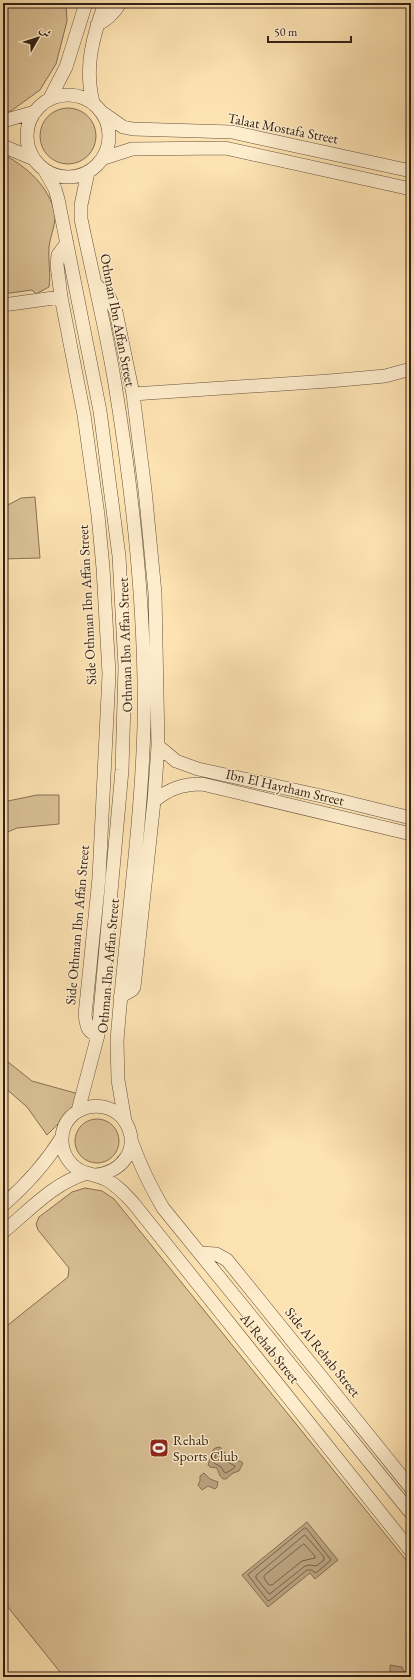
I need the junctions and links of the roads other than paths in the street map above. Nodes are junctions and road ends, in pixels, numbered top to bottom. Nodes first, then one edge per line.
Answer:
1 (105, 3) edge
2 (120, 3) edge
3 (82, 5) edge
4 (97, 25) junction
5 (50, 98) junction
6 (93, 102) junction
7 (35, 112) junction
8 (103, 113) junction
9 (3, 121) edge
10 (3, 146) edge
11 (104, 158) junction
12 (34, 159) junction
13 (44, 169) junction
14 (411, 171) edge
15 (88, 172) junction
16 (411, 189) edge
17 (67, 243) junction
18 (95, 284) junction
19 (61, 297) junction
20 (3, 306) edge
21 (411, 369) edge
22 (133, 394) junction
23 (158, 746) junction
24 (122, 770) junction
25 (142, 771) junction
26 (154, 801) junction
27 (411, 818) edge
28 (411, 834) edge
29 (120, 997) junction
30 (98, 1035) junction
31 (78, 1111) junction
32 (125, 1120) junction
33 (62, 1137) junction
34 (131, 1140) junction
35 (91, 1174) junction
36 (3, 1205) edge
37 (3, 1232) edge
38 (200, 1253) junction
39 (411, 1488) edge
40 (411, 1513) edge
41 (411, 1551) edge

1 - 4 street
2 - 4 street
3 - 5 street
4 - 6 street
5 - 6 street
5 - 7 street
6 - 8 street
7 - 9 street
7 - 12 street
8 - 11 street
8 - 14 street, Talaat Mostafa Street
10 - 12 street
11 - 15 street
11 - 16 street
12 - 13 street
13 - 15 street
13 - 17 street, Othman Ibn Affan Street
15 - 18 street, Othman Ibn Affan Street
17 - 19 street, Side Othman Ibn Affan Street
17 - 24 street, Othman Ibn Affan Street
18 - 22 street
18 - 25 street, Othman Ibn Affan Street
19 - 20 street
19 - 30 street, Side Othman Ibn Affan Street
21 - 22 street
22 - 23 street
23 - 26 street
23 - 27 street, Ibn El Haytham Street
24 - 25 street
24 - 30 street, Othman Ibn Affan Street
25 - 29 street, Othman Ibn Affan Street
26 - 28 street, Ibn El Haytham Street
26 - 29 street
29 - 32 street, Othman Ibn Affan Street
30 - 31 street, Othman Ibn Affan Street
31 - 32 street
31 - 33 street
32 - 34 street
33 - 35 street
33 - 36 street
34 - 35 street
34 - 38 street, Al Rehab Street
35 - 37 street
35 - 41 street, Al Rehab Street
38 - 39 street, Side Al Rehab Street
38 - 40 street, Al Rehab Street

